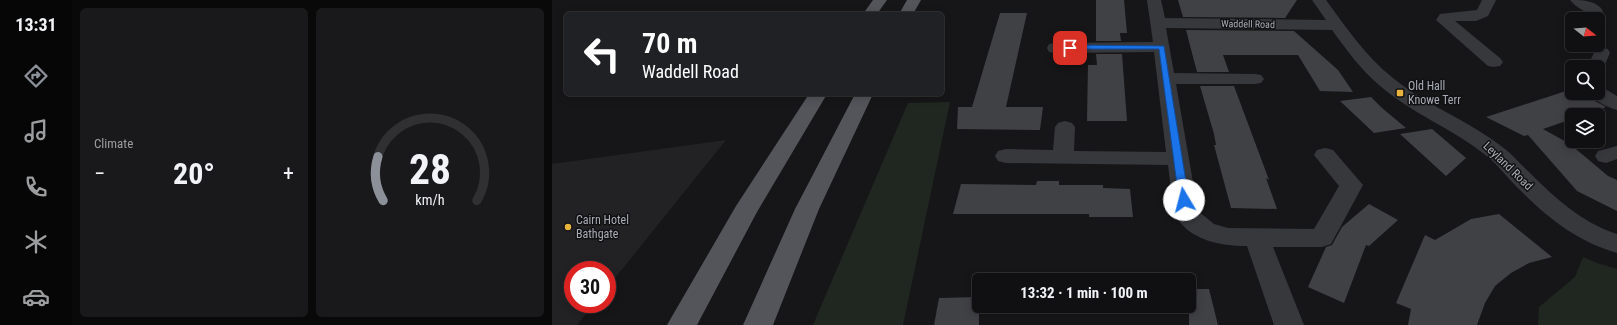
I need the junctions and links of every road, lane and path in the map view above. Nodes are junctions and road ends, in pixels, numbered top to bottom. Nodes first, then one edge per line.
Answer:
1 (880, 0) edge
2 (914, 0) edge
3 (1154, 0) edge
4 (1319, 0) edge
5 (1489, 0) edge
6 (1577, 0) edge
7 (871, 12) edge
8 (907, 12) edge
9 (1596, 12) dead end
10 (1158, 23) junction
11 (1337, 25) junction
12 (1162, 47) junction
13 (1055, 48) dead end
14 (1494, 62) dead end
15 (1166, 78) junction
16 (1255, 79) dead end
17 (817, 96) edge
18 (863, 96) edge
19 (1605, 97) edge
20 (1617, 104) edge
21 (1065, 127) dead end
22 (1325, 155) dead end
23 (1006, 156) dead end
24 (1063, 157) junction
25 (1178, 159) junction
26 (1257, 237) junction
27 (1617, 244) edge
28 (682, 325) edge
29 (758, 325) edge
30 (1289, 325) edge

1 - 7 main road
2 - 8 main road
3 - 10 street
4 - 11 street, Leyland Road
5 - 14 street
6 - 9 street
10 - 11 street, Waddell Road
10 - 12 street
11 - 27 street, Leyland Road
12 - 13 street
12 - 15 street
15 - 16 street
15 - 25 street
17 - 28 main road
18 - 29 main road
19 - 20 street
21 - 24 street
22 - 26 street
23 - 24 street
24 - 25 street
25 - 26 street
26 - 30 street

